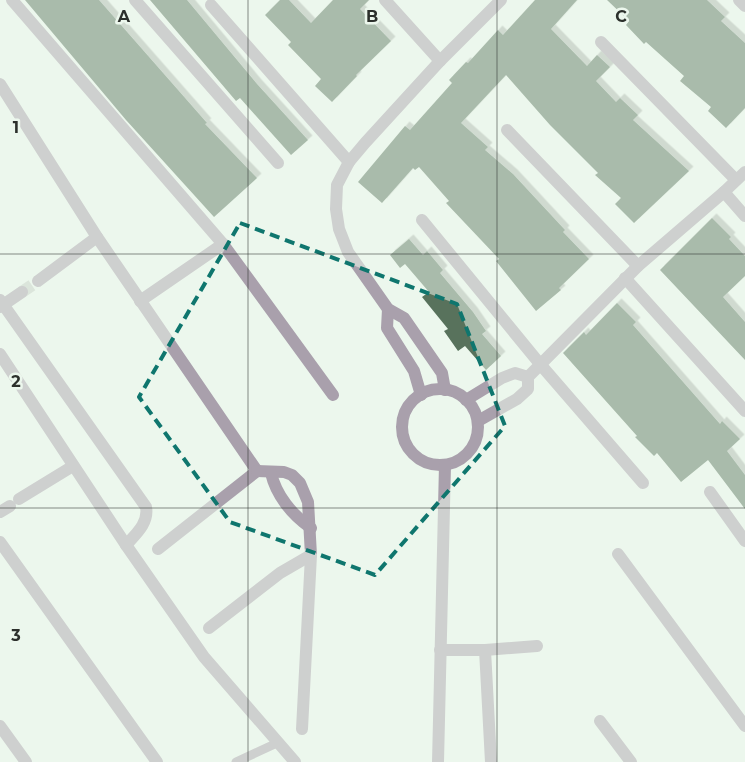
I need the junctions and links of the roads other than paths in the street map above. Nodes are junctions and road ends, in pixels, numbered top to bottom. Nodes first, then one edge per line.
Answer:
1 (12, 0) edge
2 (135, 0) edge
3 (385, 0) edge
4 (501, 0) edge
5 (739, 0) edge
6 (211, 5) dead end
7 (745, 6) edge
8 (601, 42) dead end
9 (440, 62) junction
10 (0, 84) edge
11 (507, 130) dead end
12 (349, 162) junction
13 (278, 163) dead end
14 (741, 176) edge
15 (724, 192) junction
16 (745, 216) edge
17 (422, 220) dead end
18 (97, 237) junction
19 (223, 244) junction
20 (638, 266) junction
21 (625, 278) junction
22 (38, 281) tunnel mouth
23 (22, 292) tunnel mouth
24 (140, 301) junction
25 (1, 304) edge
26 (388, 309) junction
27 (0, 354) edge
28 (540, 364) junction
29 (528, 377) junction
30 (445, 390) junction
31 (332, 395) dead end
32 (421, 395) junction
33 (466, 400) junction
34 (745, 411) edge
35 (478, 421) junction
36 (445, 465) junction
37 (73, 466) junction
38 (257, 471) junction
39 (271, 473) junction
40 (643, 483) dead end
41 (710, 492) dead end
42 (10, 506) edge
43 (311, 528) junction
44 (745, 541) edge
45 (0, 542) edge
46 (126, 545) junction
47 (158, 549) dead end
48 (618, 554) dead end
49 (311, 555) junction
50 (209, 628) dead end
51 (537, 646) dead end
52 (440, 650) junction
53 (485, 650) junction
54 (600, 721) dead end
55 (0, 726) edge
56 (745, 726) edge
57 (302, 729) dead end
58 (277, 743) junction
59 (237, 761) edge
60 (26, 762) edge
61 (157, 762) edge
62 (295, 762) edge
63 (438, 762) edge
64 (492, 762) edge
65 (631, 762) edge

1 - 19 street
2 - 13 street
3 - 9 street
4 - 9 street
5 - 7 street
6 - 12 street
8 - 14 street
9 - 12 street
10 - 18 street
11 - 20 street
12 - 26 street
14 - 15 street
15 - 16 street
15 - 20 street
17 - 28 street
18 - 22 street
18 - 24 street
19 - 24 street
19 - 31 street
20 - 21 street
21 - 28 street
21 - 34 street
23 - 25 street
24 - 38 street
25 - 46 street
26 - 30 street
26 - 32 street
27 - 37 street
28 - 29 street
28 - 40 street
29 - 33 street
29 - 35 street
30 - 32 street
30 - 33 street
32 - 36 street
33 - 35 street
35 - 36 street
36 - 52 street
37 - 42 street
37 - 46 street
38 - 39 street
38 - 47 street
39 - 43 street
39 - 43 street
41 - 44 street
43 - 49 street
45 - 61 street
46 - 58 street
48 - 56 street
49 - 50 street
49 - 57 street
51 - 53 street
52 - 53 street
52 - 63 street
53 - 64 street
54 - 65 street
55 - 60 street
58 - 59 lane
58 - 62 street

